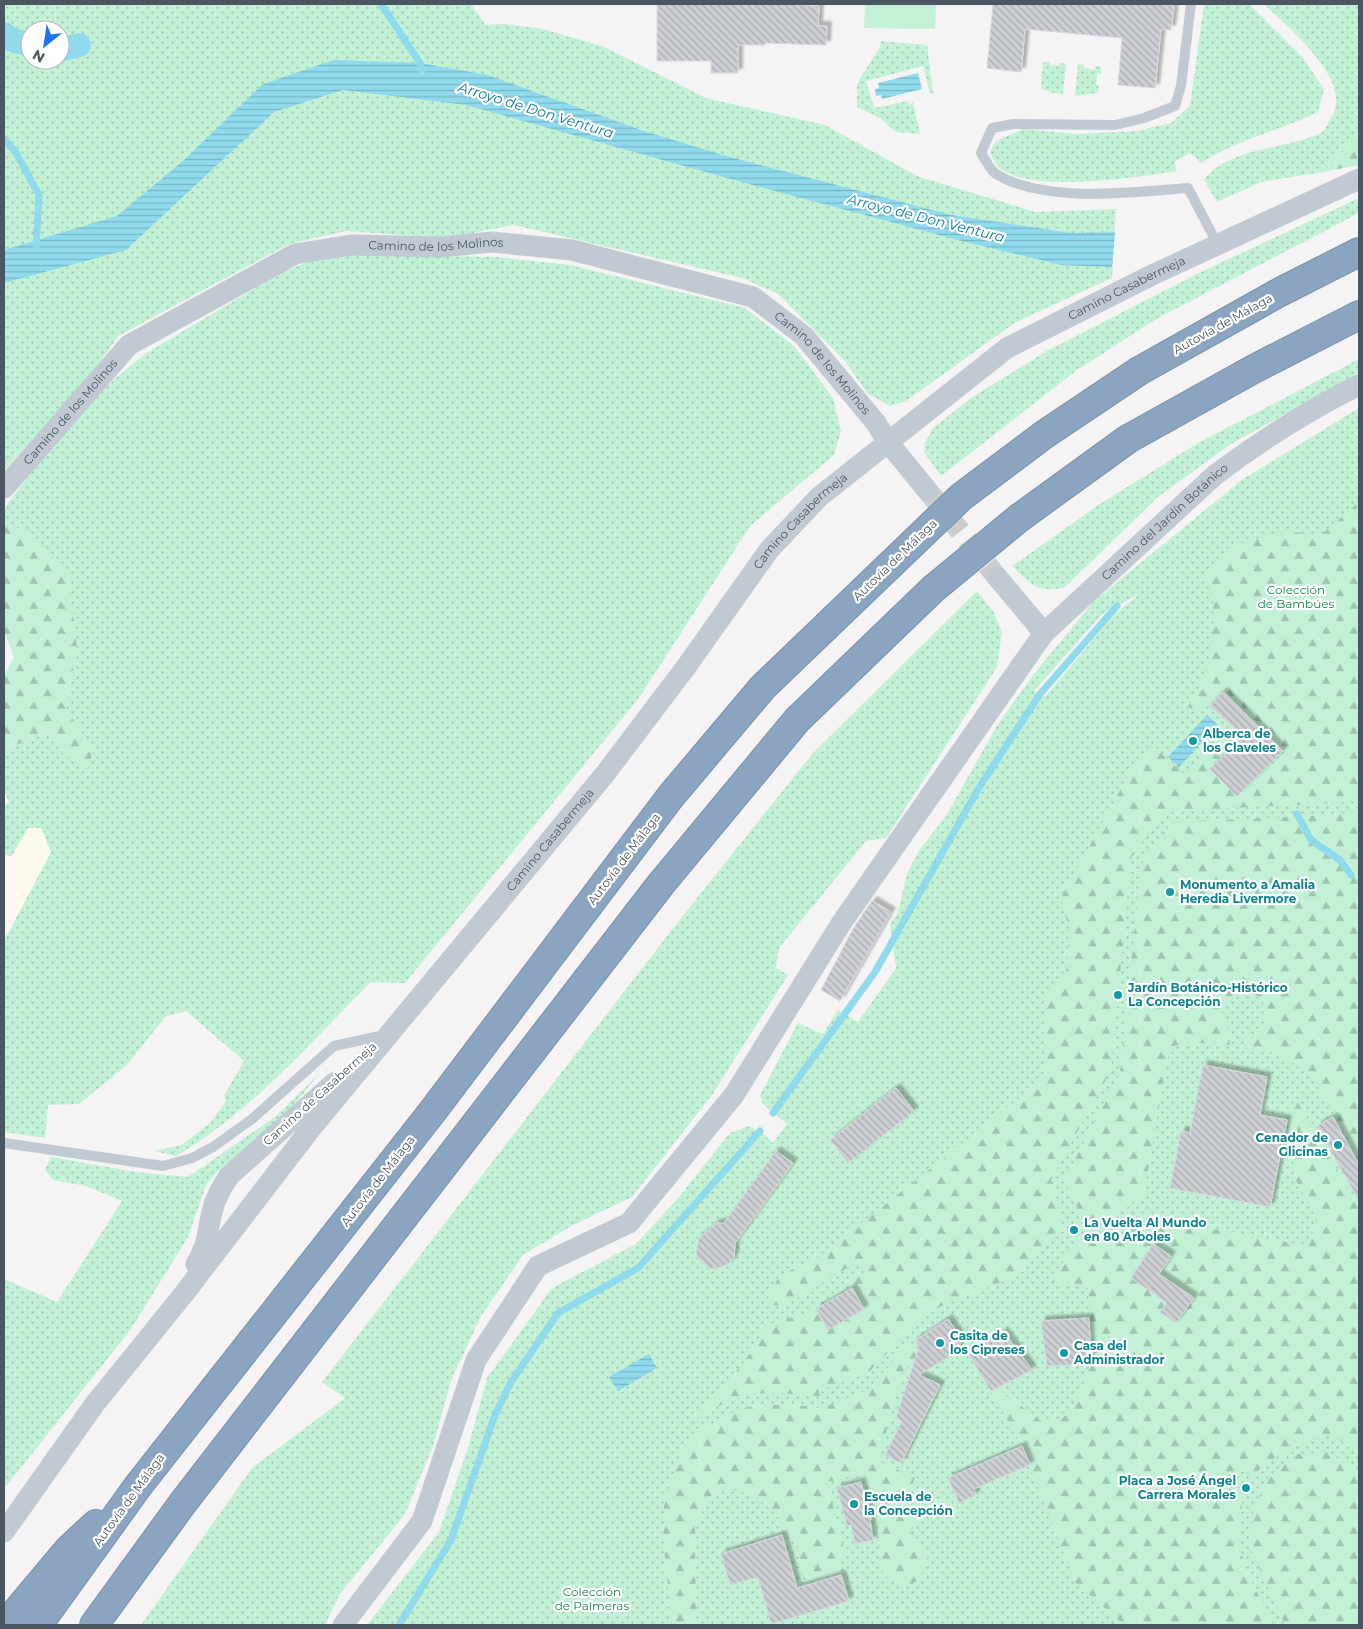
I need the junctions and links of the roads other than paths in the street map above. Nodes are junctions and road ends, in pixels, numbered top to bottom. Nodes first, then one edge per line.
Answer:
1 (1191, 4) edge
2 (1359, 179) edge
3 (1218, 245) junction
4 (1359, 252) edge
5 (1359, 315) edge
6 (1359, 385) edge
7 (888, 441) junction
8 (4, 488) edge
9 (927, 490) tunnel mouth
10 (997, 577) tunnel mouth
11 (1044, 633) junction
12 (386, 1035) junction
13 (4, 1143) edge
14 (178, 1301) junction
15 (138, 1486) junction
16 (4, 1532) edge
17 (5, 1625) edge
18 (38, 1625) edge
19 (94, 1625) edge
20 (343, 1625) edge

1 - 3 lane
2 - 3 street, Camino Casabermeja
3 - 7 street, Camino Casabermeja
4 - 15 highway, Autovía de Málaga
5 - 19 highway
6 - 11 street, Camino del Jardín Botánico
7 - 8 street, Camino de los Molinos
7 - 9 street
7 - 12 street, Camino Casabermeja
10 - 11 street
11 - 20 street, Camino del Jardín Botánico
12 - 13 lane
12 - 14 street, Camino de Casabermeja
12 - 14 street, Camino de Casabermeja
14 - 16 street
15 - 17 highway
15 - 18 highway, Autovía de Málaga

